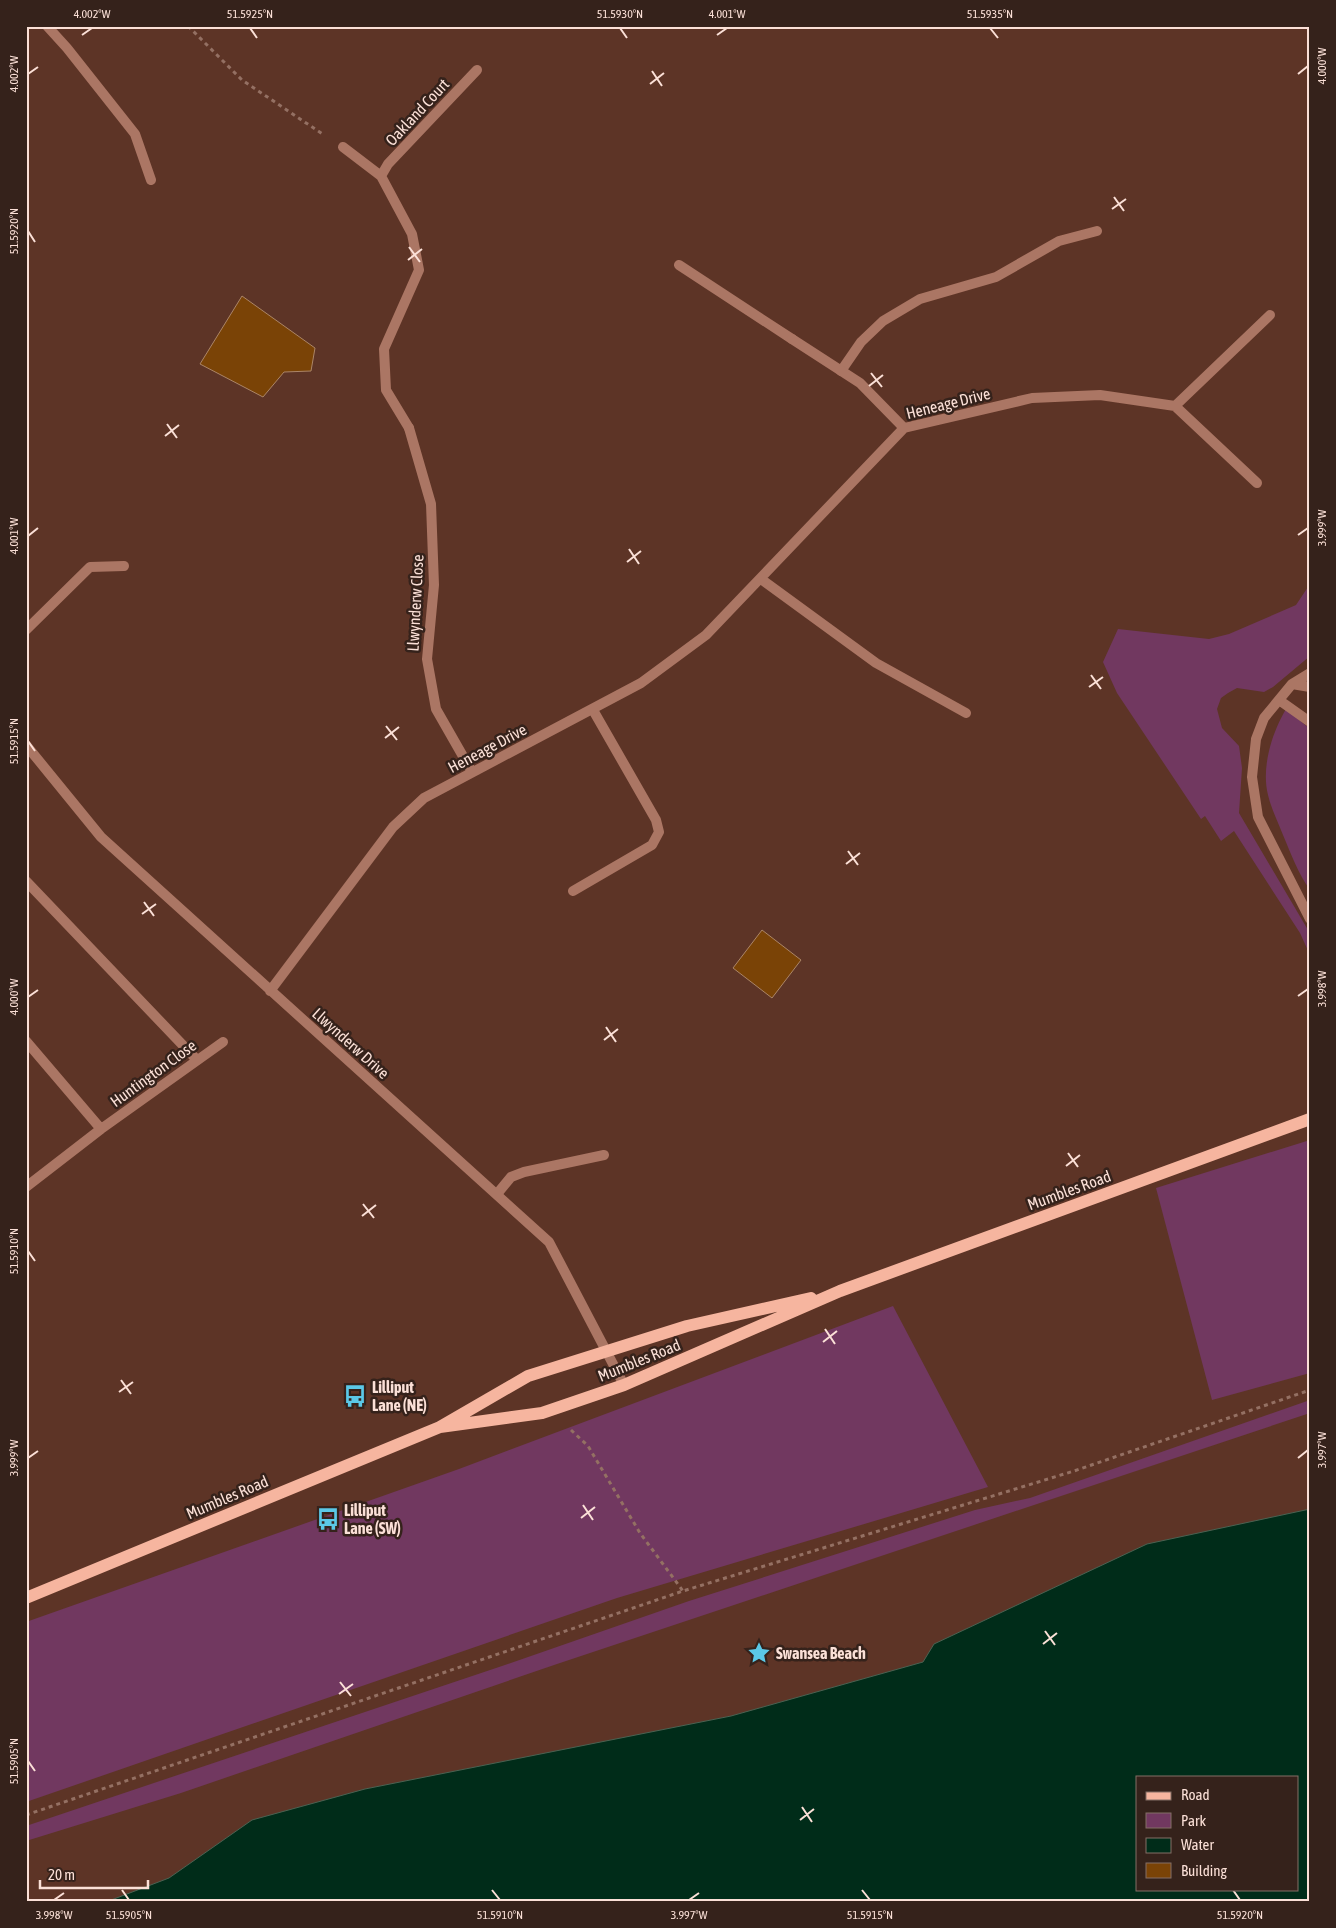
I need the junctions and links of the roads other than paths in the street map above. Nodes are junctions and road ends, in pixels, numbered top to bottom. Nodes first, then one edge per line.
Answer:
1 (47, 26) edge
2 (477, 70) dead end
3 (343, 147) road end
4 (381, 176) junction
5 (151, 180) dead end
6 (1097, 231) dead end
7 (679, 265) dead end
8 (1270, 316) dead end
9 (841, 371) junction
10 (1175, 406) junction
11 (904, 428) junction
12 (1257, 483) dead end
13 (124, 566) dead end
14 (761, 579) junction
15 (26, 630) edge
16 (1310, 673) edge
17 (1292, 684) junction
18 (1310, 687) edge
19 (1279, 700) junction
20 (593, 710) junction
21 (966, 713) dead end
22 (1310, 722) edge
23 (26, 745) edge
24 (472, 772) junction
25 (26, 881) edge
26 (573, 891) dead end
27 (1310, 919) edge
28 (270, 990) junction
29 (26, 1041) edge
30 (222, 1042) dead end
31 (197, 1060) junction
32 (1310, 1119) edge
33 (101, 1129) junction
34 (604, 1155) dead end
35 (26, 1187) edge
36 (497, 1194) junction
37 (840, 1291) junction
38 (606, 1350) junction
39 (624, 1386) junction
40 (440, 1427) junction
41 (26, 1598) edge

1 - 5 street
2 - 4 street, Oakland Court
3 - 4 street
4 - 24 street, Llwynderw Close
6 - 9 street
7 - 9 street
8 - 10 street
9 - 11 street
10 - 11 street, Heneage Drive
10 - 12 street
11 - 14 street, Heneage Drive
13 - 15 street
14 - 20 street, Heneage Drive
14 - 21 street
16 - 17 street
17 - 18 street
17 - 19 street
19 - 22 street
19 - 27 street
20 - 24 street, Heneage Drive
20 - 26 street
23 - 28 street, Llwynderw Drive
24 - 28 street, Heneage Drive
25 - 31 street
28 - 36 street, Llwynderw Drive
29 - 33 street
30 - 31 street, Huntington Close
31 - 33 street, Huntington Close
32 - 37 main road, Mumbles Road
33 - 35 street, Huntington Close
34 - 36 street
36 - 38 street, Llwynderw Drive
37 - 38 main road, Mumbles Road
37 - 39 main road, Mumbles Road
38 - 39 street, Llwynderw Drive
38 - 40 main road, Mumbles Road
39 - 40 main road, Mumbles Road
40 - 41 main road, Mumbles Road

